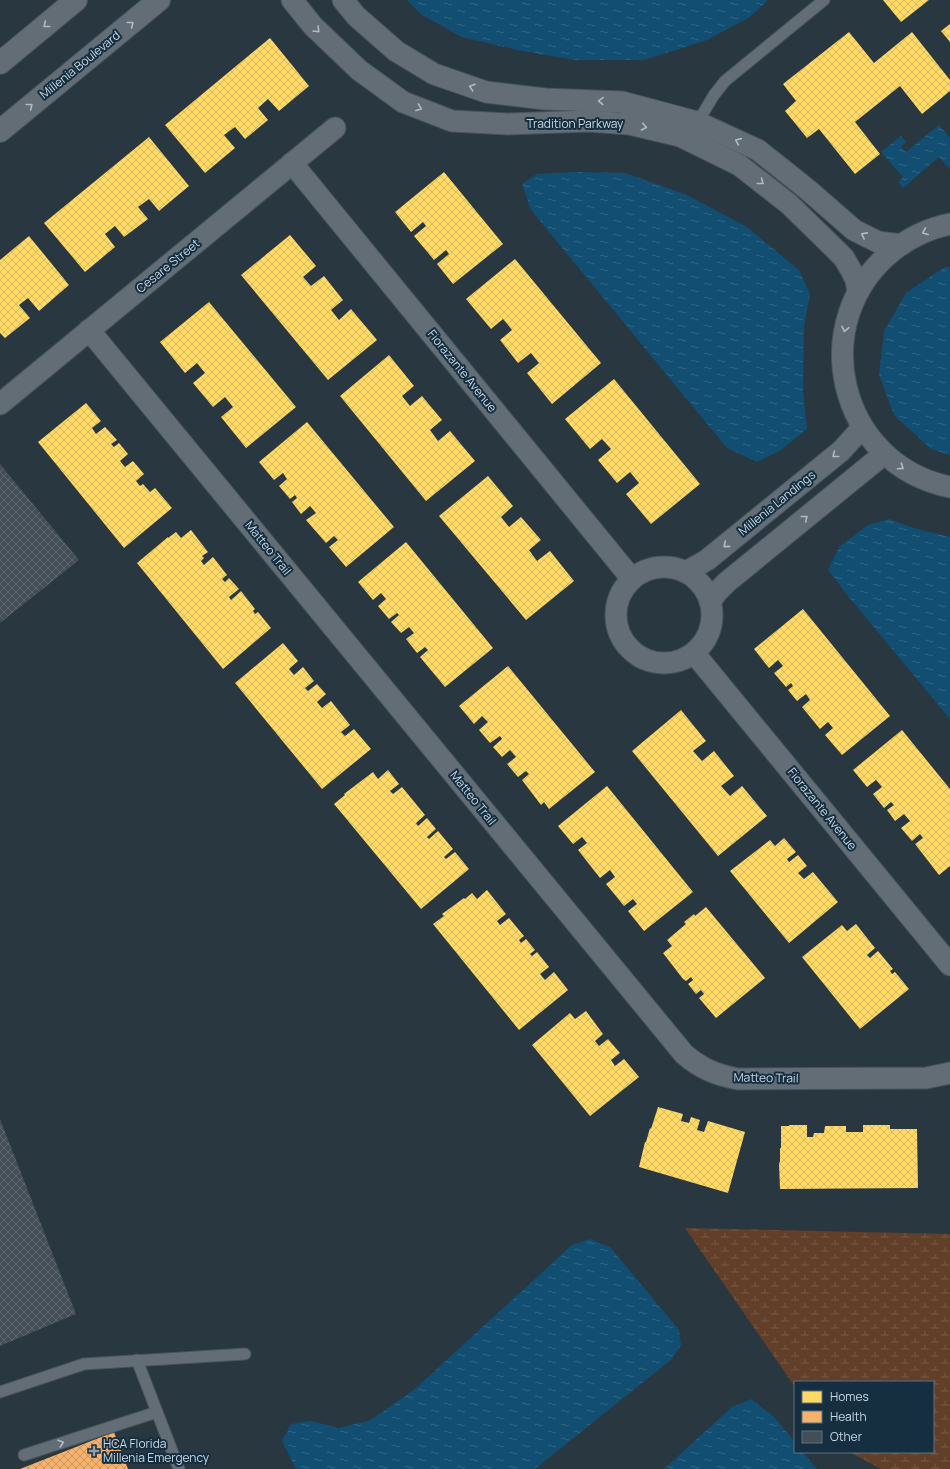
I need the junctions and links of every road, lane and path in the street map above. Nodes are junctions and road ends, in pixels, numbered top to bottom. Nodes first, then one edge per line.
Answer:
1 (76, 0) edge
2 (160, 0) edge
3 (292, 0) edge
4 (343, 0) edge
5 (824, 0) edge
6 (0, 63) edge
7 (335, 128) dead end
8 (0, 131) edge
9 (693, 131) junction
10 (292, 163) junction
11 (950, 224) edge
12 (901, 245) junction
13 (858, 292) junction
14 (89, 330) junction
15 (0, 404) edge
16 (862, 428) junction
17 (884, 454) junction
18 (950, 487) edge
19 (756, 520) junction
20 (775, 543) junction
21 (686, 572) junction
22 (632, 579) junction
23 (710, 602) junction
24 (694, 653) junction
25 (950, 965) edge
26 (950, 1073) edge
27 (245, 1354) dead end
28 (137, 1360) junction
29 (0, 1392) edge
30 (157, 1412) junction
31 (24, 1455) dead end
32 (179, 1469) edge

1 -> 6 street
8 -> 2 street, Millenia Boulevard
3 -> 9 street, Tradition Parkway
9 -> 4 street, Tradition Parkway
5 - 9 lane
7 - 10 street, Cesare Street
12 -> 9 street, Tradition Parkway
9 -> 13 street, Tradition Parkway
10 - 14 street, Cesare Street
10 - 22 street, Fiorazante Avenue
11 -> 12 street
12 - 13 street
13 -> 16 street
14 - 15 street, Cesare Street
14 - 26 street, Matteo Trail
16 - 17 street
16 -> 19 street, Millenia Landings
17 -> 18 street
20 -> 17 street
19 - 20 street
19 -> 21 street, Millenia Landings
20 - 23 street
21 - 22 street
21 - 23 street
22 - 24 street
23 - 24 street
24 - 25 street, Fiorazante Avenue
27 - 28 lane
28 - 29 lane
28 - 30 lane
31 -> 30 lane
30 - 32 lane

